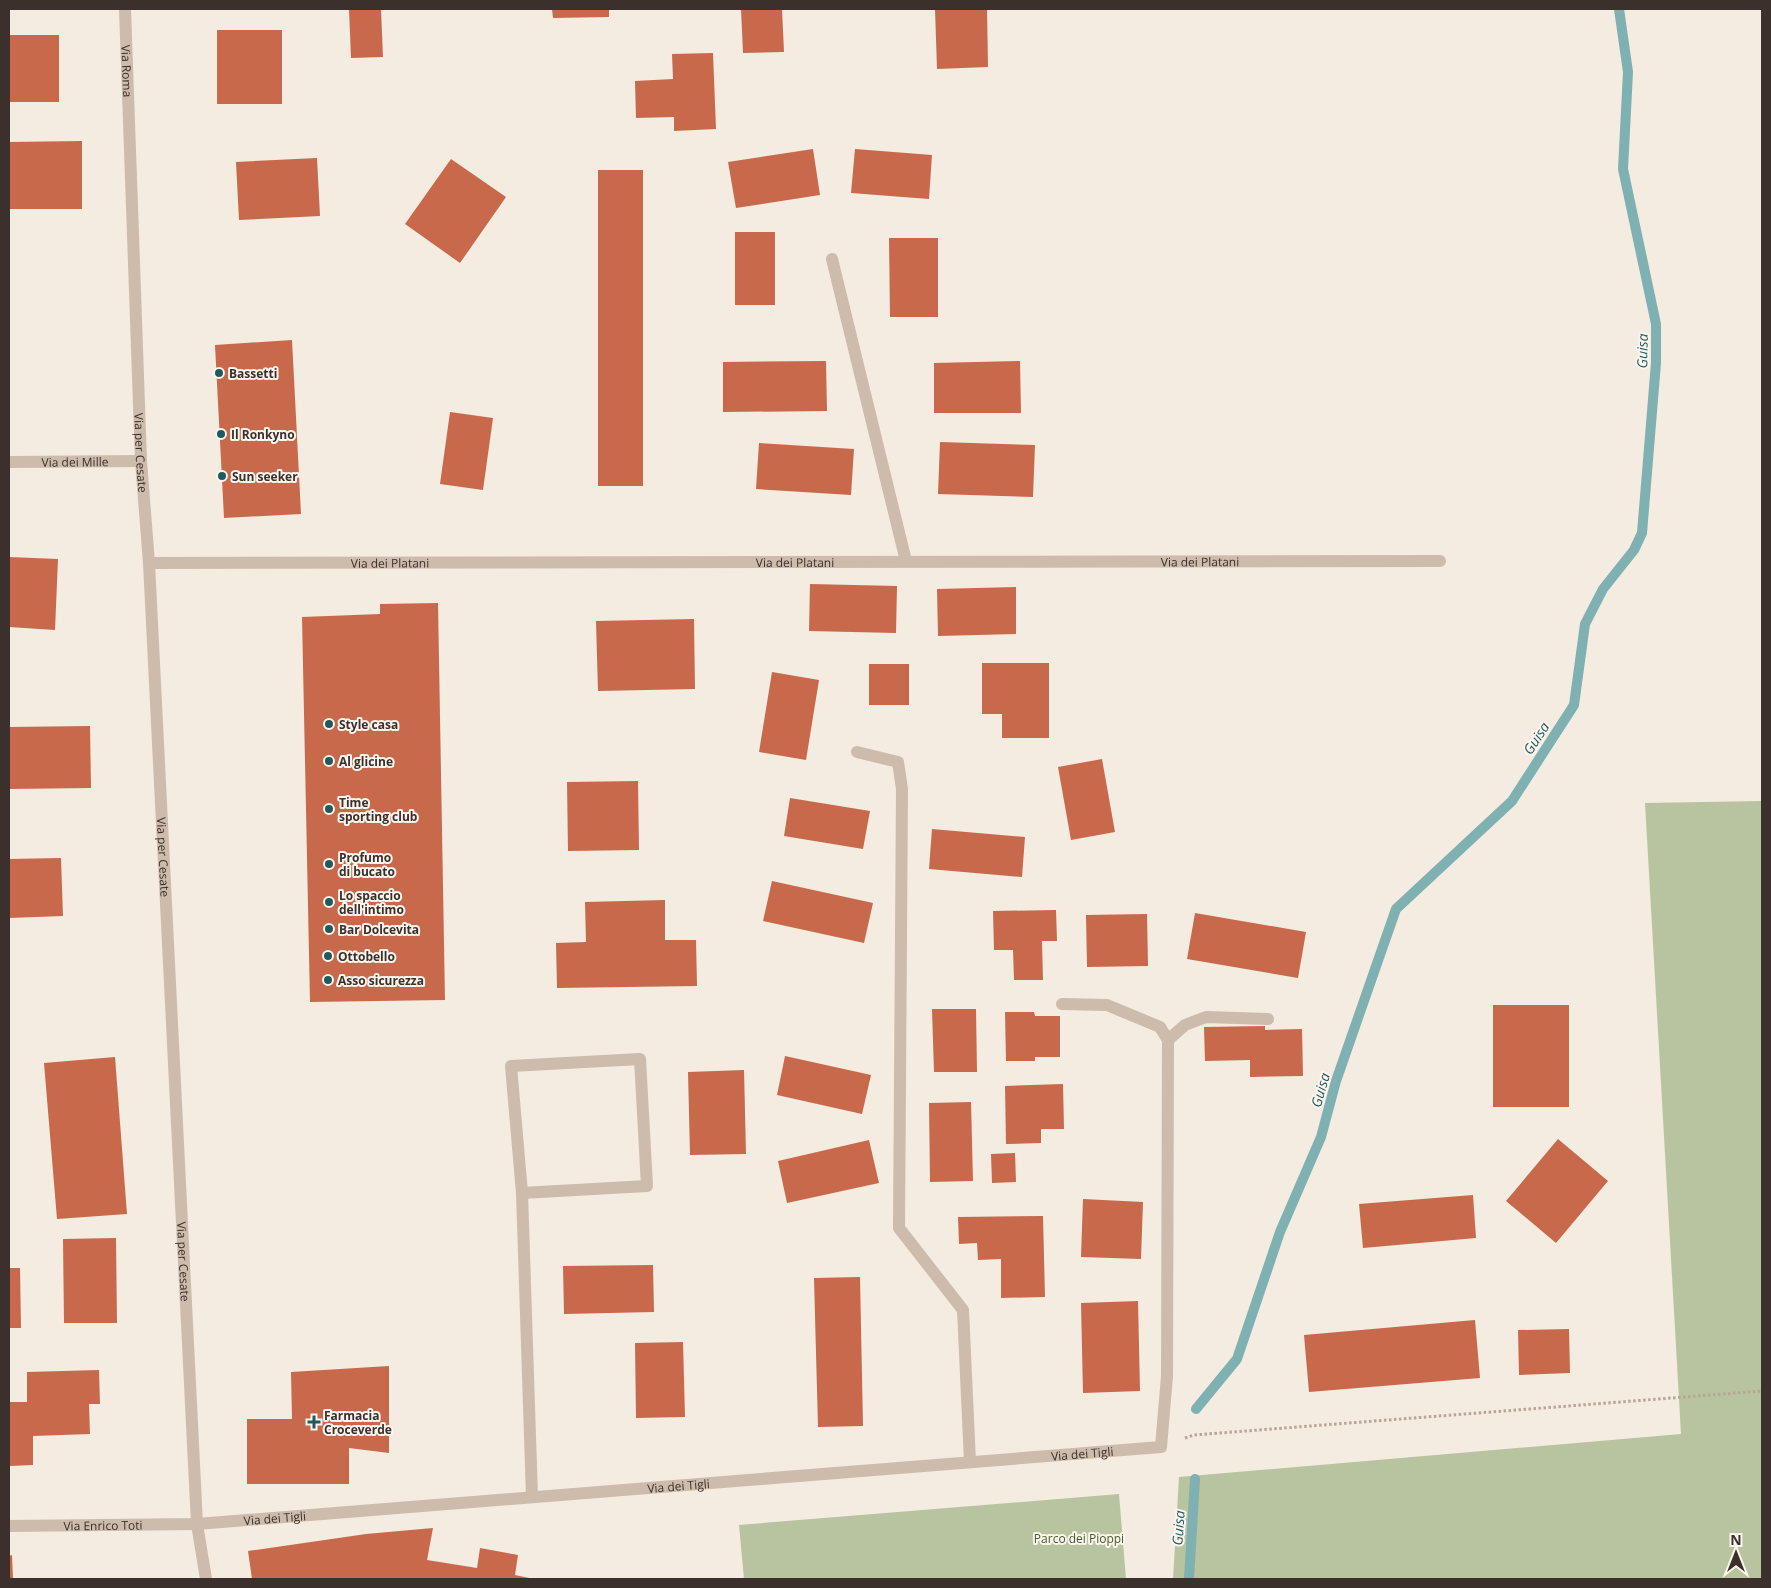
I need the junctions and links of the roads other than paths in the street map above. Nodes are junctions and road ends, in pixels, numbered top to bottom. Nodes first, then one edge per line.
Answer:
1 (126, 9) edge
2 (130, 134) joint
3 (832, 259) dead end
4 (141, 461) junction
5 (9, 462) edge
6 (906, 561) junction
7 (1440, 561) dead end
8 (149, 563) junction
9 (857, 752) dead end
10 (1062, 1004) dead end
11 (1268, 1019) dead end
12 (1168, 1040) junction
13 (522, 1194) junction
14 (970, 1462) junction
15 (532, 1497) junction
16 (197, 1524) junction
17 (9, 1526) edge
18 (206, 1579) edge

1 - 2 street, Via Roma
2 - 4 street, Via per Cesate
3 - 6 street
4 - 5 street, Via dei Mille
4 - 8 street, Via per Cesate
6 - 7 street, Via dei Platani
6 - 8 street, Via dei Platani
8 - 16 street, Via per Cesate
9 - 14 street
10 - 12 street
11 - 12 street
12 - 14 street, Via dei Tigli
13 - 13 street
13 - 15 street
14 - 15 street, Via dei Tigli
15 - 16 street, Via dei Tigli
16 - 17 street, Via Enrico Toti
16 - 18 street, Via per Cesate

